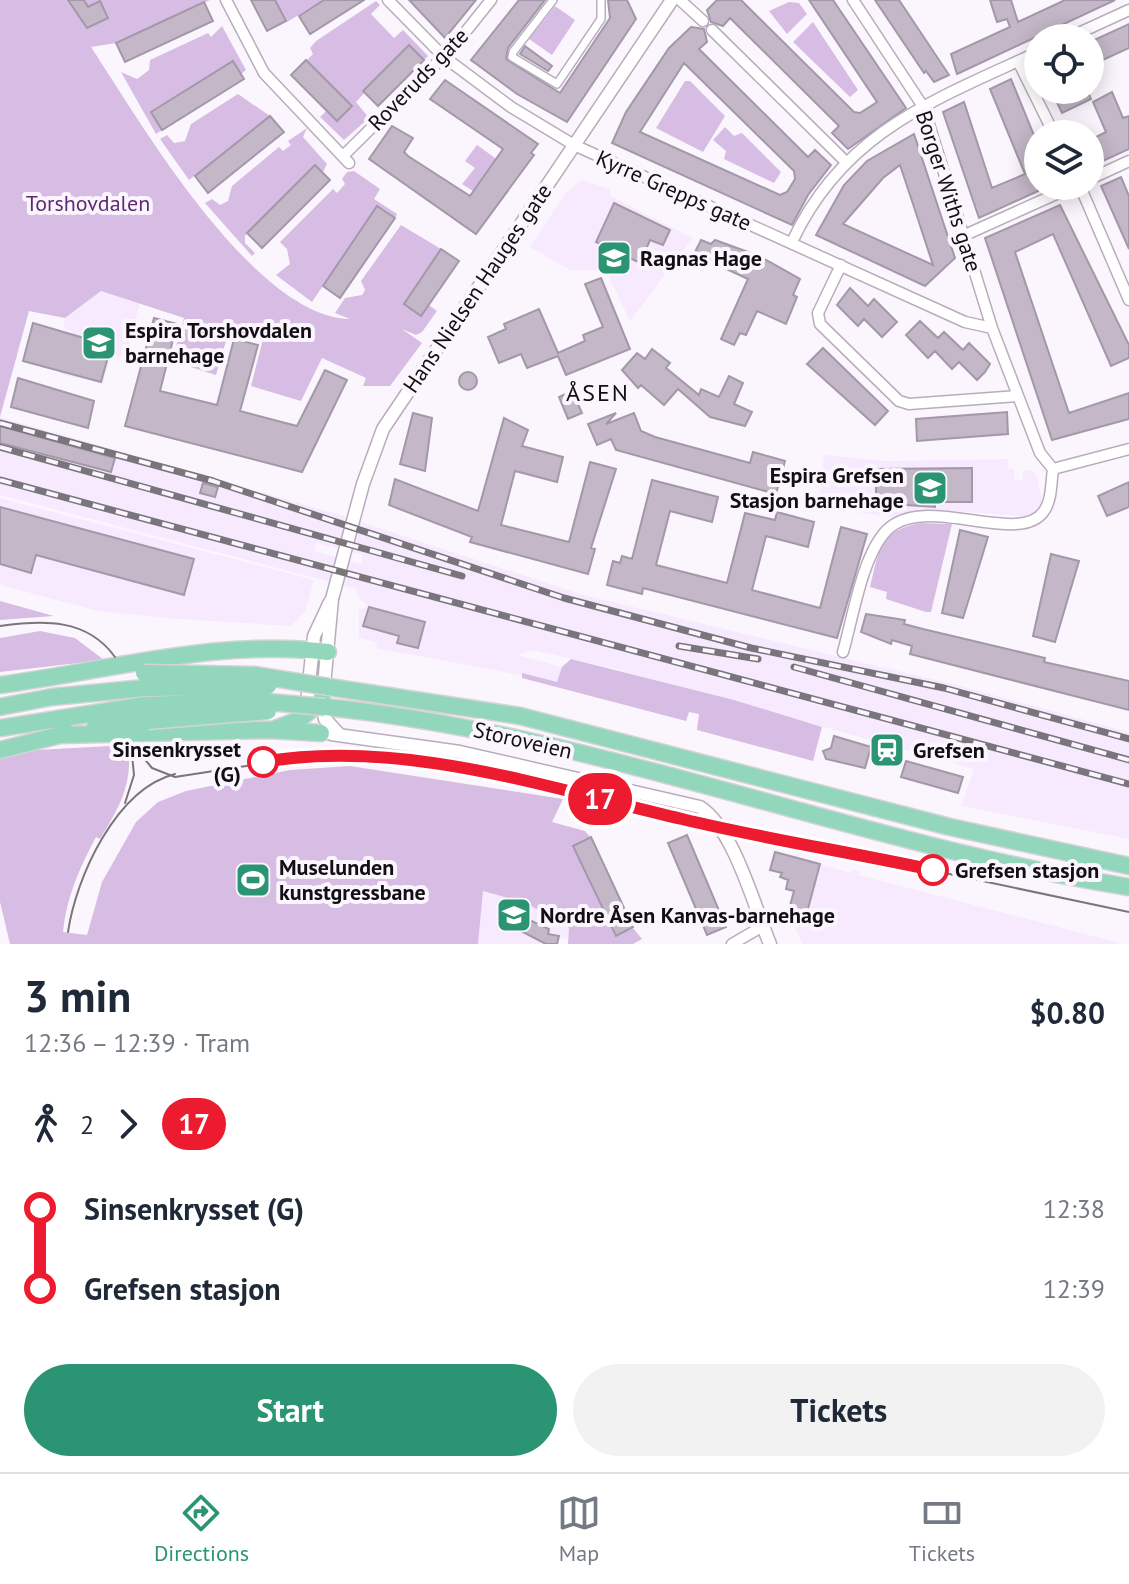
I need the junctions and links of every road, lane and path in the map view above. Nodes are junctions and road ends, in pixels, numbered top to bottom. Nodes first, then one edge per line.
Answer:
1 (226, 0) edge
2 (388, 0) edge
3 (491, 0) edge
4 (553, 0) edge
5 (601, 0) edge
6 (672, 0) edge
7 (680, 0) edge
8 (853, 0) edge
9 (1129, 10) edge
10 (703, 21) dead end
11 (1098, 24) edge
12 (712, 30) dead end
13 (444, 57) junction
14 (1024, 58) edge
15 (1018, 61) junction
16 (924, 108) junction
17 (1047, 120) edge
18 (574, 145) junction
19 (845, 161) junction
20 (1129, 161) edge
21 (1104, 173) edge
22 (1043, 200) edge
23 (1086, 200) edge
24 (965, 235) junction
25 (792, 242) junction
26 (841, 265) junction
27 (1129, 300) edge
28 (992, 328) junction
29 (1018, 396) junction
30 (1129, 449) edge
31 (1053, 469) junction
32 (320, 651) junction
33 (843, 652) dead end
34 (77, 674) junction
35 (0, 685) edge
36 (146, 697) junction
37 (325, 698) junction
38 (0, 707) edge
39 (306, 714) junction
40 (0, 728) edge
41 (269, 730) junction
42 (321, 733) junction
43 (339, 734) junction
44 (60, 735) junction
45 (0, 750) edge
46 (1129, 866) edge
47 (1129, 889) edge
48 (763, 926) junction
49 (732, 944) edge
50 (770, 944) edge

1 - 13 street, Roveruds gate
2 - 13 street, Kyrre Grepps gate
3 - 13 street, Roveruds gate
4 - 5 street
6 - 18 street, Hans Nielsen Hauges gate
7 - 10 street
8 - 16 street, Borger Withs gate
9 - 11 street
12 - 19 street
13 - 18 street, Kyrre Grepps gate
14 - 15 street
15 - 16 street
15 - 17 street
16 - 19 street
16 - 24 street, Borger Withs gate
18 - 25 street, Kyrre Grepps gate
18 - 32 street, Hans Nielsen Hauges gate
19 - 25 street
20 - 21 street
22 - 24 street
23 - 27 street
24 - 28 street, Borger Withs gate
25 - 26 street, Kyrre Grepps gate
26 - 28 street, Kyrre Grepps gate
26 - 29 street
28 - 29 street, Borger Withs gate
29 - 31 street, Borger Withs gate
30 - 31 street
31 - 33 street
32 - 34 highway
32 - 37 street, Hans Nielsen Hauges gate
32 - 39 street, Hans Nielsen Hauges gate
34 - 35 highway
34 - 36 highway
36 - 37 highway, Storoveien, bridge
36 - 37 highway, bridge
36 - 38 highway, Storoveien
36 - 40 highway, Storoveien
36 - 44 highway
37 - 39 highway
37 - 43 street
37 - 46 highway, Storoveien
37 - 47 highway, Storoveien
39 - 41 highway
39 - 42 street
41 - 42 highway
41 - 44 highway
42 - 43 street
43 - 48 street
44 - 45 highway
48 - 49 street
48 - 50 street

